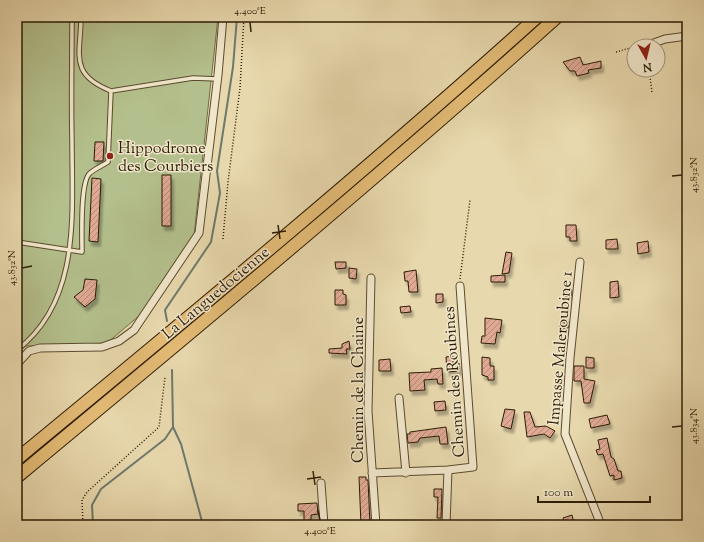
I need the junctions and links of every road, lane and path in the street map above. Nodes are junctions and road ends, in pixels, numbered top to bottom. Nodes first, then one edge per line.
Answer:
1 (72, 17) edge
2 (81, 17) edge
3 (223, 17) edge
4 (244, 17) edge
5 (537, 17) edge
6 (558, 17) edge
7 (687, 36) edge
8 (666, 39) edge
9 (626, 49) edge
10 (616, 52) dead end
11 (650, 78) edge
12 (218, 79) junction
13 (111, 91) junction
14 (652, 92) dead end
15 (470, 200) dead end
16 (223, 239) dead end
17 (17, 242) edge
18 (70, 250) junction
19 (580, 262) dead end
20 (371, 278) dead end
21 (460, 286) joint
22 (17, 350) edge
23 (17, 364) edge
24 (165, 377) dead end
25 (399, 398) dead end
26 (17, 459) edge
27 (448, 470) junction
28 (406, 472) junction
29 (372, 473) junction
30 (17, 477) edge
31 (321, 483) dead end
32 (83, 525) edge
33 (324, 525) edge
34 (376, 525) edge
35 (446, 525) edge
36 (601, 525) edge

1 - 18 lane
2 - 13 lane
3 - 12 street
4 - 16 path
5 - 26 highway, La Languedocienne
6 - 30 highway, La Languedocienne
7 - 8 street
9 - 10 path
11 - 14 path
12 - 13 lane
12 - 23 street
13 - 18 lane
15 - 21 path
17 - 18 lane
18 - 22 lane
19 - 36 street, Impasse Maleroubine 1
20 - 29 street, Chemin de la Chaine
21 - 27 street, Chemin des Roubines
24 - 32 path
25 - 28 street
27 - 28 street
27 - 35 street, Chemin des Roubines
28 - 29 street
29 - 34 street, Chemin de la Chaine
31 - 33 street

